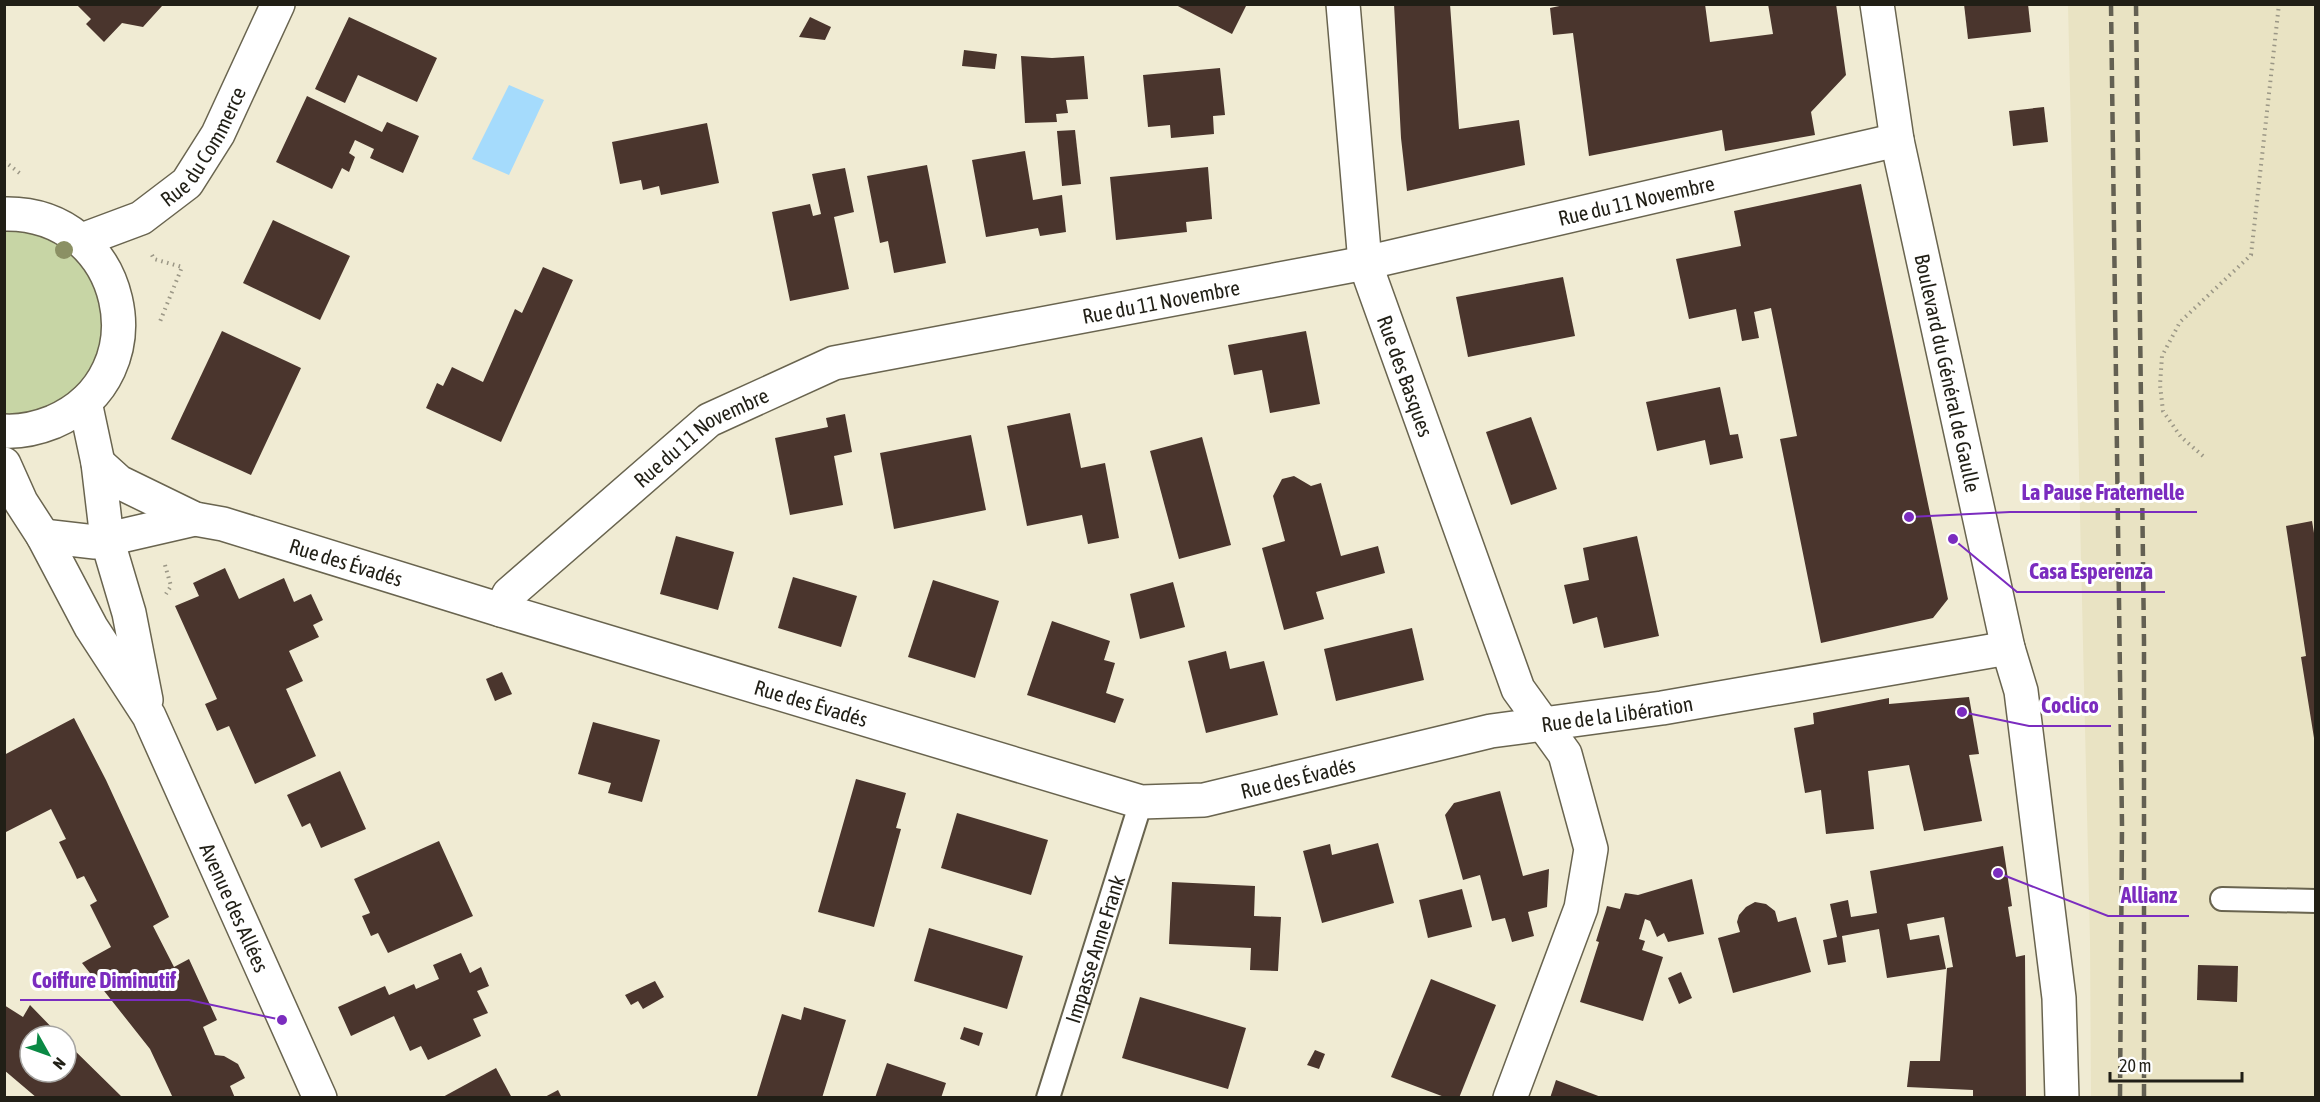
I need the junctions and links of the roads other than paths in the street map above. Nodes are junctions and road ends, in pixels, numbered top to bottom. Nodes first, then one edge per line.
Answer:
1 (278, 4) edge
2 (1343, 4) edge
3 (1877, 4) edge
4 (1897, 140) junction
5 (4, 214) edge
6 (82, 240) junction
7 (1365, 263) junction
8 (85, 402) junction
9 (4, 431) edge
10 (4, 464) edge
11 (98, 464) junction
12 (195, 519) junction
13 (43, 536) junction
14 (107, 539) junction
15 (501, 610) junction
16 (2008, 648) junction
17 (149, 716) junction
18 (1544, 725) junction
19 (1141, 802) junction
20 (2222, 899) dead end
21 (2316, 901) edge
22 (320, 1098) edge
23 (1048, 1098) edge
24 (1510, 1098) edge
25 (2062, 1098) edge

1 - 6 street, Rue du Commerce
2 - 7 street, Rue des Basques
3 - 4 street, Boulevard du Général de Gaulle
4 - 7 street, Rue du 11 Novembre
4 - 16 street, Boulevard du Général de Gaulle
5 - 6 street
6 - 8 street
7 - 15 street, Rue du 11 Novembre
7 - 18 street, Rue des Basques
8 - 9 street
8 - 11 street, Avenue des Allées
10 - 13 street, Avenue des Allées
11 - 12 street, Rue des Évadés
11 - 14 street, Avenue des Allées
12 - 14 street
12 - 15 street, Rue des Évadés
13 - 14 street
13 - 17 street, Avenue des Allées
14 - 17 street, Avenue des Allées
15 - 19 street, Rue des Évadés
16 - 18 street, Rue de la Libération
16 - 25 street, Boulevard du Général de Gaulle
17 - 22 street, Avenue des Allées
18 - 19 street, Rue des Évadés
18 - 24 street, Rue de la Libération
19 - 23 lane, Impasse Anne Frank
20 - 21 lane

